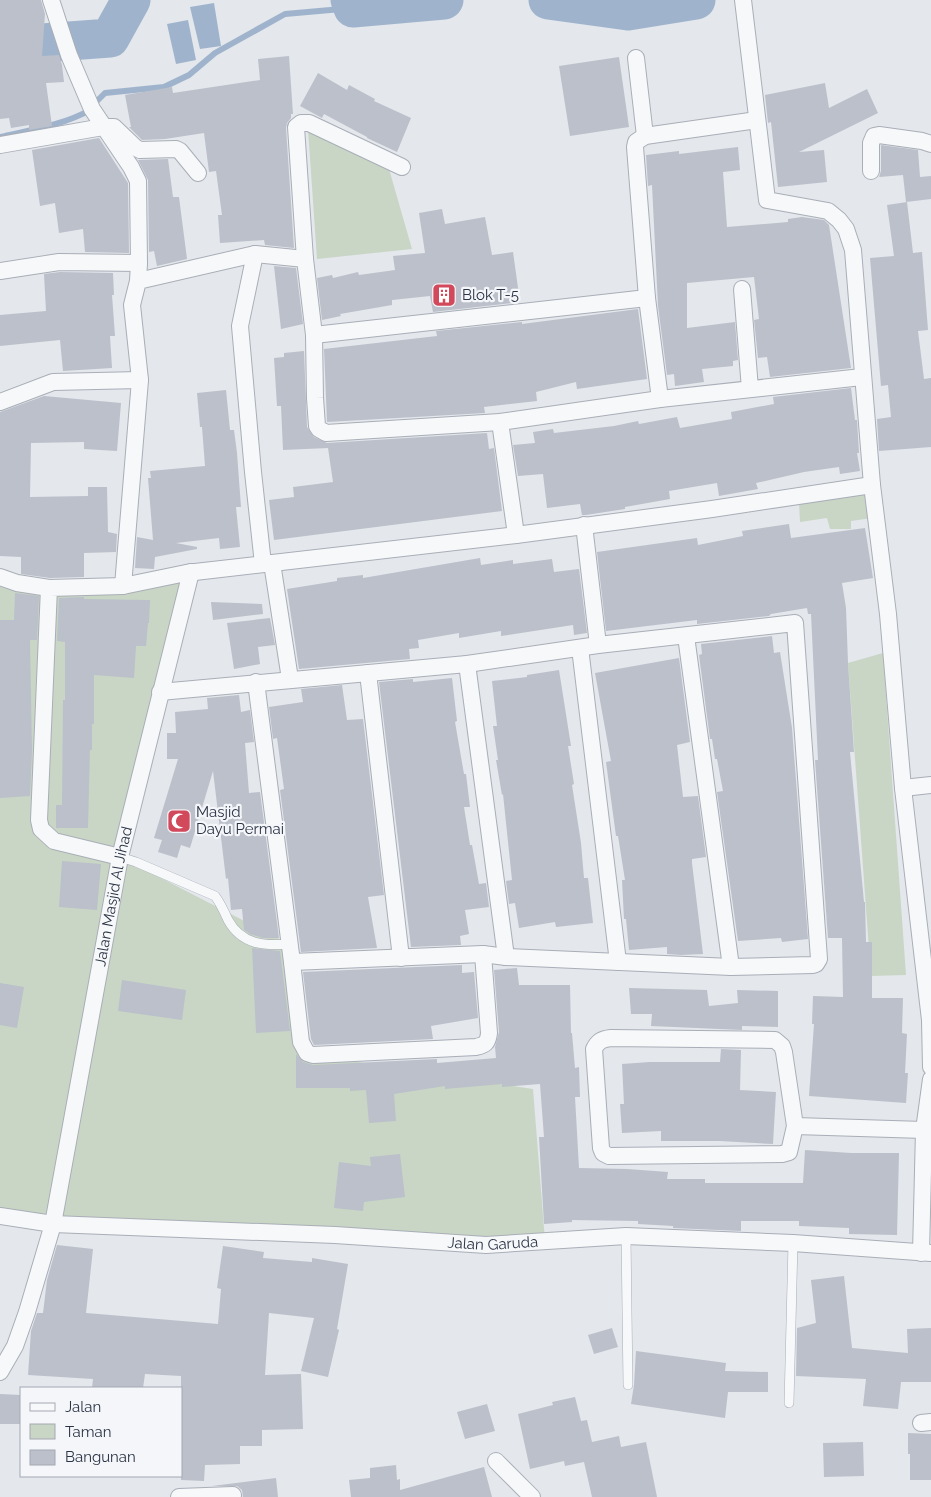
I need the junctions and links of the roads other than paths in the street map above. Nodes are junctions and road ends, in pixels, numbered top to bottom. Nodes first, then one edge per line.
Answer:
1 (51, 0) edge
2 (743, 2) edge
3 (636, 58) dead end
4 (757, 120) junction
5 (103, 128) junction
6 (645, 136) junction
7 (931, 144) edge
8 (0, 145) edge
9 (402, 166) dead end
10 (871, 171) dead end
11 (198, 173) dead end
12 (255, 254) junction
13 (305, 259) junction
14 (139, 263) junction
15 (0, 271) edge
16 (138, 281) junction
17 (742, 289) dead end
18 (647, 298) junction
19 (314, 335) junction
20 (862, 377) junction
21 (140, 380) junction
22 (750, 389) junction
23 (660, 398) junction
24 (0, 402) edge
25 (500, 422) junction
26 (872, 485) junction
27 (584, 526) junction
28 (516, 535) junction
29 (267, 564) junction
30 (191, 572) junction
31 (0, 577) edge
32 (122, 586) junction
33 (49, 588) junction
34 (686, 636) junction
35 (598, 645) junction
36 (580, 648) junction
37 (467, 664) junction
38 (368, 673) junction
39 (290, 679) junction
40 (256, 682) junction
41 (160, 692) junction
42 (931, 785) edge
43 (903, 788) junction
44 (120, 857) junction
45 (290, 944) junction
46 (483, 954) junction
47 (506, 957) junction
48 (401, 958) junction
49 (292, 962) junction
50 (618, 962) junction
51 (731, 966) junction
52 (931, 1067) edge
53 (931, 1079) edge
54 (927, 1120) edge
55 (794, 1126) junction
56 (0, 1216) edge
57 (53, 1224) junction
58 (626, 1236) junction
59 (793, 1243) junction
60 (926, 1253) edge
61 (0, 1372) edge
62 (628, 1386) dead end
63 (789, 1403) dead end
64 (496, 1461) dead end
65 (226, 1496) edge
66 (179, 1497) edge
67 (532, 1497) edge

1 - 5 street
2 - 4 street
3 - 6 street
4 - 6 street
4 - 20 street
5 - 8 street
5 - 11 street
5 - 14 street
6 - 18 street
7 - 10 street
9 - 13 street
12 - 13 street
12 - 16 street
12 - 29 street
13 - 19 street
14 - 15 street
14 - 16 street
16 - 21 street
17 - 22 street
18 - 19 street
18 - 23 street
19 - 25 street
20 - 22 street
20 - 26 street
21 - 24 street
21 - 32 street
22 - 23 street
23 - 25 street
25 - 28 street
26 - 27 street
26 - 43 street
27 - 28 street
27 - 35 street
28 - 29 street
29 - 30 street
29 - 39 street
30 - 32 street
30 - 41 street, Jalan Masjid Al Jihad
31 - 33 street
32 - 33 street
33 - 44 street
34 - 35 street
34 - 51 street
34 - 51 street
35 - 36 street
36 - 37 street
36 - 50 street
37 - 38 street
37 - 47 street
38 - 39 street
38 - 48 street
39 - 40 street
40 - 41 street
40 - 45 street
41 - 44 street, Jalan Masjid Al Jihad
42 - 43 street
43 - 52 street
44 - 45 lane
44 - 57 street, Jalan Masjid Al Jihad
45 - 49 street
46 - 47 street
46 - 48 street
46 - 49 street
47 - 50 street
48 - 49 street
50 - 51 street
53 - 54 street
54 - 55 street
54 - 60 street
55 - 55 street
56 - 57 street, Jalan Garuda
57 - 58 street, Jalan Garuda
57 - 61 street, Jalan Masjid Al Jihad
58 - 59 street, Jalan Garuda
58 - 62 lane
59 - 60 street, Jalan Garuda
59 - 63 lane
64 - 67 street
65 - 66 street

